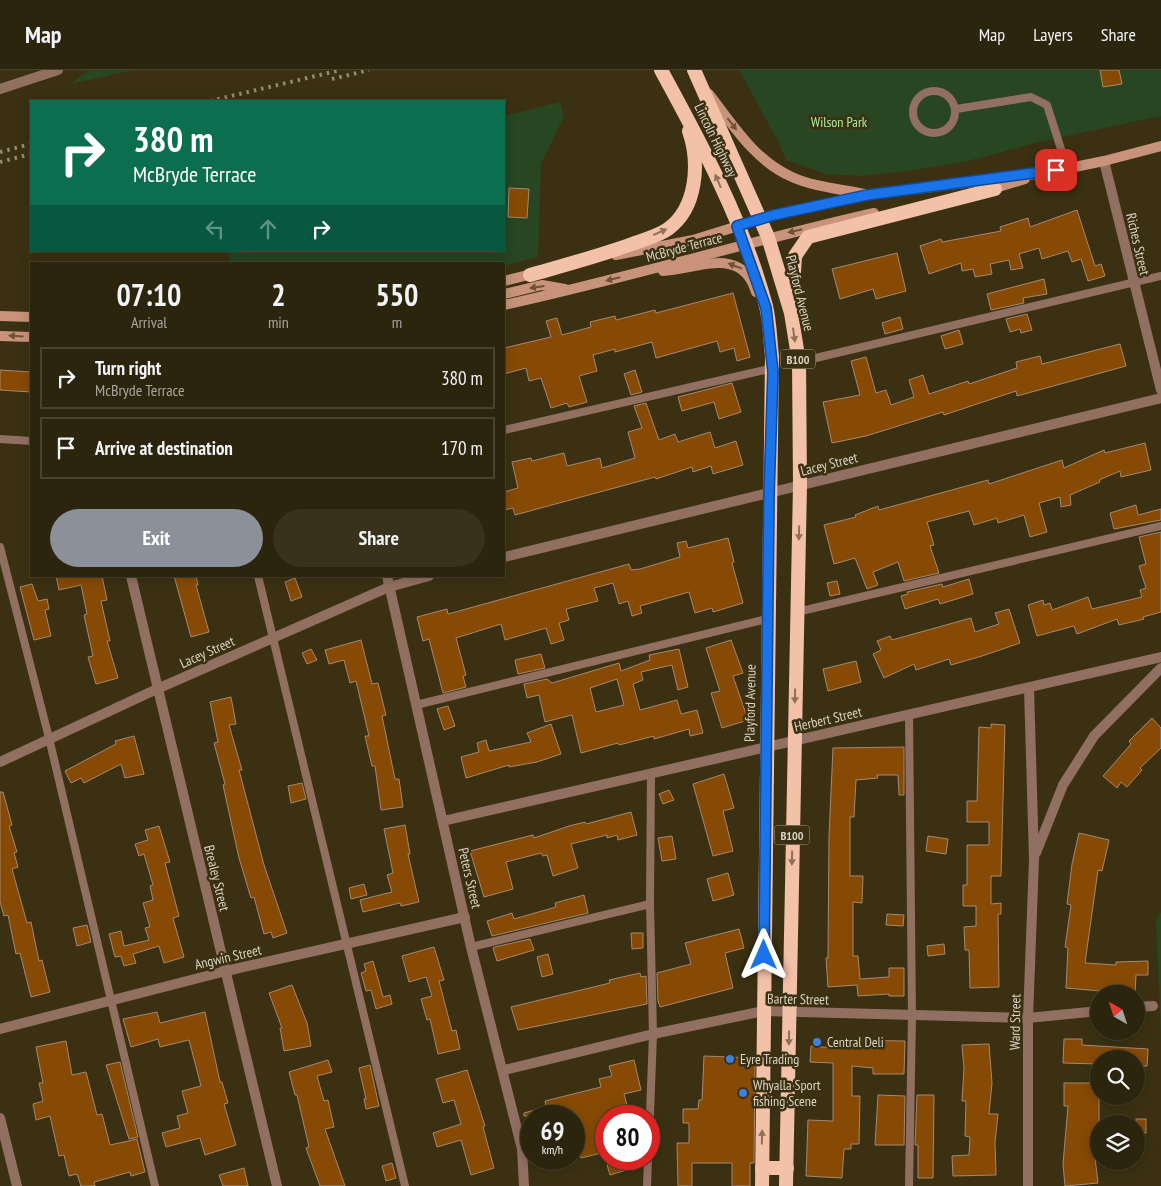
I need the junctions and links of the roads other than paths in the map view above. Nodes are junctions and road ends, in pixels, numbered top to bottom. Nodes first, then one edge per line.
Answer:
1 (58, 70) edge
2 (661, 70) edge
3 (694, 70) edge
4 (702, 85) junction
5 (0, 89) edge
6 (672, 90) junction
7 (956, 109) junction
8 (1161, 146) edge
9 (1104, 161) junction
10 (1067, 168) junction
11 (1045, 172) junction
12 (995, 189) junction
13 (867, 195) junction
14 (760, 220) junction
15 (737, 226) junction
16 (768, 237) junction
17 (745, 245) junction
18 (644, 271) junction
19 (530, 275) junction
20 (1161, 276) edge
21 (505, 280) edge
22 (1133, 283) junction
23 (571, 290) junction
24 (505, 294) edge
25 (505, 305) edge
26 (791, 313) junction
27 (0, 316) edge
28 (30, 317) edge
29 (0, 336) edge
30 (30, 337) edge
31 (772, 362) junction
32 (798, 362) junction
33 (1161, 390) edge
34 (1161, 398) edge
35 (505, 430) edge
36 (0, 439) edge
37 (30, 441) edge
38 (800, 485) junction
39 (769, 493) junction
40 (1161, 526) edge
41 (0, 547) edge
42 (505, 556) edge
43 (131, 577) edge
44 (258, 577) edge
45 (421, 577) edge
46 (388, 581) edge
47 (797, 612) junction
48 (767, 619) junction
49 (273, 638) junction
50 (1161, 657) edge
51 (1161, 668) edge
52 (1029, 688) junction
53 (157, 689) junction
54 (416, 705) junction
55 (909, 714) junction
56 (50, 738) junction
57 (794, 741) junction
58 (766, 746) junction
59 (0, 762) edge
60 (650, 773) junction
61 (443, 821) junction
62 (1034, 859) junction
63 (650, 904) junction
64 (464, 917) junction
65 (347, 944) junction
66 (472, 947) junction
67 (226, 971) junction
68 (112, 1000) junction
69 (1145, 1006) edge
70 (1153, 1006) dead end
71 (789, 1010) junction
72 (764, 1012) junction
73 (1090, 1012) edge
74 (912, 1017) junction
75 (1028, 1018) junction
76 (0, 1029) edge
77 (653, 1034) junction
78 (504, 1070) junction
79 (650, 1105) edge
80 (0, 1118) edge
81 (762, 1168) junction
82 (787, 1168) junction
83 (648, 1170) edge
84 (17, 1186) edge
85 (155, 1186) edge
86 (277, 1186) edge
87 (405, 1186) edge
88 (524, 1186) edge
89 (647, 1186) edge
90 (762, 1186) edge
91 (786, 1186) edge
92 (909, 1186) edge
93 (1028, 1186) edge

1 - 5 street
2 - 6 highway, Lincoln Highway / B100
3 - 4 highway, Lincoln Highway / B100
4 -> 13 main road
4 - 14 highway, Lincoln Highway / B100
15 -> 6 highway, Lincoln Highway / B100
19 -> 6 highway
7 - 7 lane
7 - 10 lane
8 - 9 main road, McBryde Terrace
9 - 10 main road, McBryde Terrace
9 - 22 street, Riches Street
10 - 11 main road, McBryde Terrace
11 - 12 main road, McBryde Terrace
11 - 13 main road, McBryde Terrace
12 -> 16 main road, McBryde Terrace
12 - 26 highway
13 - 14 main road, McBryde Terrace
14 - 15 main road, McBryde Terrace
14 - 16 highway, Playford Avenue / B100
15 - 17 highway, Playford Avenue / B100
15 - 19 main road, McBryde Terrace
16 - 17 main road, McBryde Terrace
16 - 26 highway, Playford Avenue / B100
17 - 18 main road, McBryde Terrace
17 - 31 highway, Playford Avenue / B100
18 -> 23 main road, McBryde Terrace
31 -> 18 main road
19 - 21 main road, McBryde Terrace
20 - 22 lane
22 - 32 lane
22 - 33 street, Riches Street
23 -> 24 main road
23 - 25 main road, McBryde Terrace
26 -> 32 highway, Playford Avenue / B100
27 - 28 main road
30 -> 29 main road
31 - 35 lane
31 - 39 highway, Playford Avenue / B100
32 - 38 highway, Playford Avenue / B100
34 - 38 street, Lacey Street
36 - 37 lane
38 - 39 street, Lacey Street
38 -> 47 highway, Playford Avenue / B100
39 - 42 street, Lacey Street
39 - 48 highway, Playford Avenue / B100
40 - 47 lane
41 - 56 lane
43 - 53 street, Brealey Street
44 - 49 lane
45 - 46 street, Lacey Street
46 - 49 street, Lacey Street
46 - 54 street, Peters Street
47 -> 57 highway, Playford Avenue / B100
48 - 54 lane
48 - 58 highway, Playford Avenue / B100
49 - 53 street, Lacey Street
49 - 65 lane
50 - 52 street, Herbert Street
51 - 62 street, Ward Street
52 - 55 street, Herbert Street
52 - 62 street, Ward Street
53 - 56 street, Lacey Street
53 - 67 street, Brealey Street
54 - 61 street, Peters Street
55 - 57 street, Herbert Street
55 - 74 lane
56 - 59 street, Lacey Street
56 - 68 lane
57 - 58 street, Herbert Street
57 -> 71 highway, Playford Avenue / B100
58 - 60 street, Herbert Street
58 - 72 highway, Playford Avenue / B100
60 - 61 street, Herbert Street
60 - 63 lane
61 - 64 street, Peters Street
62 - 75 street, Ward Street
63 - 66 lane
63 - 77 lane
64 - 65 street, Angwin Street
64 - 66 street, Peters Street
65 - 67 street, Angwin Street
65 - 87 lane
66 - 78 street, Peters Street
67 - 68 street, Angwin Street
67 - 86 street, Brealey Street
68 - 76 street, Angwin Street
68 - 85 lane
69 - 70 street
71 - 72 street, Barter Street
71 - 74 street, Barter Street
71 -> 82 highway, Playford Avenue / B100
72 - 77 street, Barter Street
81 -> 72 highway, Playford Avenue / B100
73 - 75 street, Barter Street
74 - 75 street, Barter Street
74 - 92 lane
75 - 93 street, Ward Street
77 - 78 street, Barter Street
77 - 79 lane
78 - 88 street, Peters Street
80 - 84 street
81 - 82 highway
81 - 90 highway, Playford Avenue / B100
82 - 91 highway, Playford Avenue / B100
83 - 89 lane

